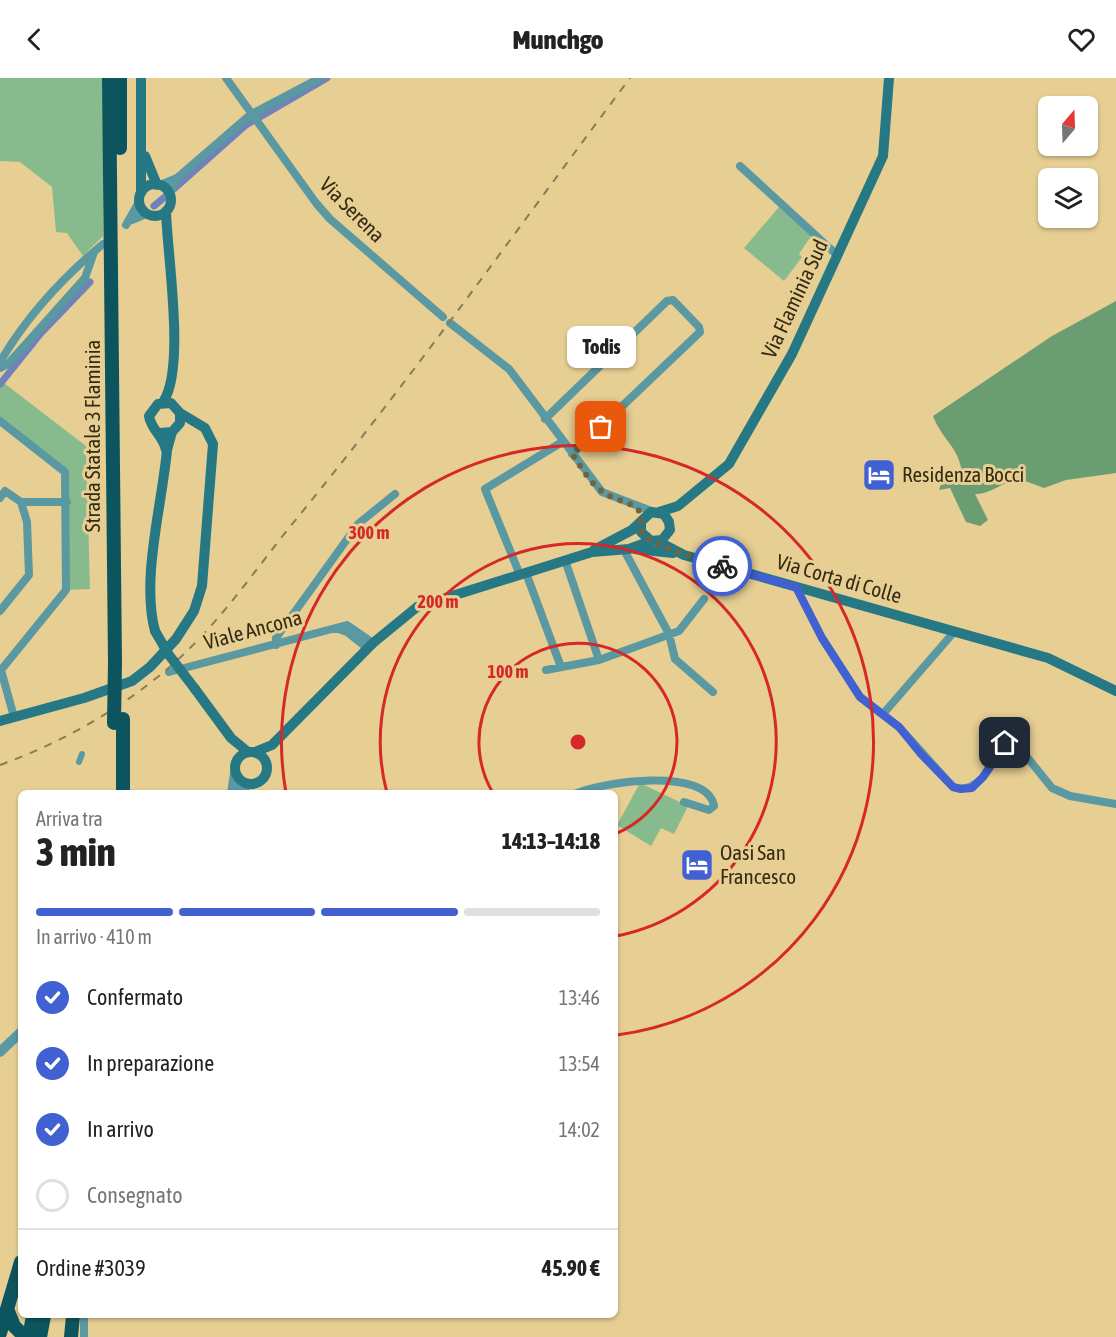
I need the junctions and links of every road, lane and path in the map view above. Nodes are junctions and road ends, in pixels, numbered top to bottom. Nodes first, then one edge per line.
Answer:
1 (110, 78) edge
2 (120, 78) edge
3 (141, 78) edge
4 (226, 78) edge
5 (320, 78) edge
6 (889, 78) edge
7 (250, 115) junction
8 (143, 147) junction
9 (740, 166) dead end
10 (177, 178) junction
11 (159, 185) junction
12 (170, 194) junction
13 (140, 198) junction
14 (166, 211) junction
15 (148, 215) junction
16 (170, 241) junction
17 (103, 244) dead end
18 (94, 251) junction
19 (837, 255) junction
20 (0, 362) edge
21 (0, 368) edge
22 (170, 386) junction
23 (163, 402) junction
24 (178, 410) junction
25 (545, 418) junction
26 (0, 421) edge
27 (194, 422) junction
28 (175, 430) junction
29 (160, 433) junction
30 (562, 442) junction
31 (166, 450) junction
32 (572, 454) junction
33 (395, 494) dead end
34 (0, 498) edge
35 (21, 502) junction
36 (67, 502) junction
37 (633, 503) junction
38 (678, 506) junction
39 (657, 512) junction
40 (641, 521) junction
41 (669, 528) junction
42 (654, 541) junction
43 (621, 547) junction
44 (687, 556) junction
45 (565, 560) junction
46 (523, 574) junction
47 (796, 587) junction
48 (704, 599) dead end
49 (0, 611) edge
50 (336, 628) junction
51 (954, 632) junction
52 (669, 634) junction
53 (354, 639) junction
54 (276, 645) junction
55 (370, 646) junction
56 (599, 660) junction
57 (119, 663) junction
58 (353, 663) junction
59 (561, 668) junction
60 (1, 669) edge
61 (546, 670) dead end
62 (169, 672) dead end
63 (1116, 691) edge
64 (713, 692) dead end
65 (883, 714) junction
66 (14, 717) junction
67 (0, 721) edge
68 (118, 721) junction
69 (272, 745) junction
70 (81, 754) dead end
71 (247, 754) junction
72 (265, 760) junction
73 (78, 762) dead end
74 (235, 773) junction
75 (248, 785) junction
76 (114, 790) edge
77 (123, 790) edge
78 (233, 790) edge
79 (239, 790) edge
80 (591, 790) edge
81 (684, 802) dead end
82 (1116, 804) edge
83 (18, 1035) edge
84 (0, 1052) edge
85 (18, 1273) edge
86 (8, 1309) junction
87 (32, 1318) edge
88 (44, 1318) edge
89 (77, 1318) edge
90 (0, 1333) edge
91 (64, 1336) edge
92 (27, 1337) edge
93 (40, 1337) edge
94 (84, 1337) edge

1 - 57 highway, Strada Statale 3 Flaminia
2 - 57 highway, Strada Statale 3 Flaminia
3 - 8 main road
4 - 7 street, Via Serena
5 - 7 street
6 - 19 main road, Via Flaminia Sud
7 - 10 street
7 - 25 street, Via Serena
8 - 11 main road
8 - 13 main road
9 - 19 street
10 - 11 street
10 - 12 street
11 - 12 main road
11 - 13 main road
12 - 14 main road
13 - 15 main road
13 - 15 street
14 - 15 main road
14 - 16 main road
15 - 16 main road
16 - 22 main road
17 - 18 street
18 - 20 street
18 - 21 street
19 - 38 main road, Via Flaminia Sud
22 - 23 main road
22 - 24 main road
23 - 24 main road
23 - 29 main road
24 - 27 main road
24 - 28 main road
25 - 30 street, Via Serena
25 - 32 street
26 - 36 street
27 - 28 main road
27 - 66 main road
28 - 29 main road
28 - 31 main road
29 - 31 main road
30 - 32 street, Via Serena
30 - 46 street
31 - 71 main road, bridge
32 - 37 street, Via Serena
33 - 54 street
34 - 35 street
35 - 36 street
35 - 49 street
36 - 60 street
37 - 39 street, Via Serena
37 - 40 street
38 - 39 main road, Via Flaminia Sud
38 - 41 main road, Via Flaminia Sud
39 - 40 main road, Via Flaminia Sud
39 - 41 main road
40 - 42 main road
40 - 43 main road
41 - 42 main road, Via Flaminia Sud
41 - 44 main road, Via Corta di Colle
42 - 43 main road
42 - 44 main road, Via Corta di Colle
43 - 44 main road
43 - 45 main road
43 - 52 street
44 - 47 main road, Via Corta di Colle
45 - 46 main road
45 - 56 street
46 - 55 main road
46 - 59 street
47 - 51 main road, Via Corta di Colle
47 - 65 street
48 - 52 street
50 - 53 street
50 - 54 street, Viale Ancona
50 - 55 street, Viale Ancona
51 - 63 main road, Via Corta di Colle
51 - 65 street
52 - 56 street
52 - 64 street
53 - 55 street
53 - 58 street
54 - 62 street, Viale Ancona
55 - 58 main road
56 - 59 street
57 - 68 highway, Strada Statale 3 Flaminia, bridge
58 - 69 main road
59 - 61 street
60 - 66 street
65 - 82 street
66 - 67 main road
68 - 76 highway, Strada Statale 3 Flaminia
68 - 77 highway, Strada Statale 3 Flaminia
69 - 71 main road
69 - 72 main road
70 - 73 street
71 - 72 main road
71 - 74 main road
72 - 75 main road
74 - 75 main road
74 - 78 street
75 - 79 street
80 - 81 street
83 - 84 street
85 - 86 highway
86 - 90 highway
86 - 92 highway
87 - 92 highway
88 - 93 highway
89 - 91 highway
89 - 94 street

